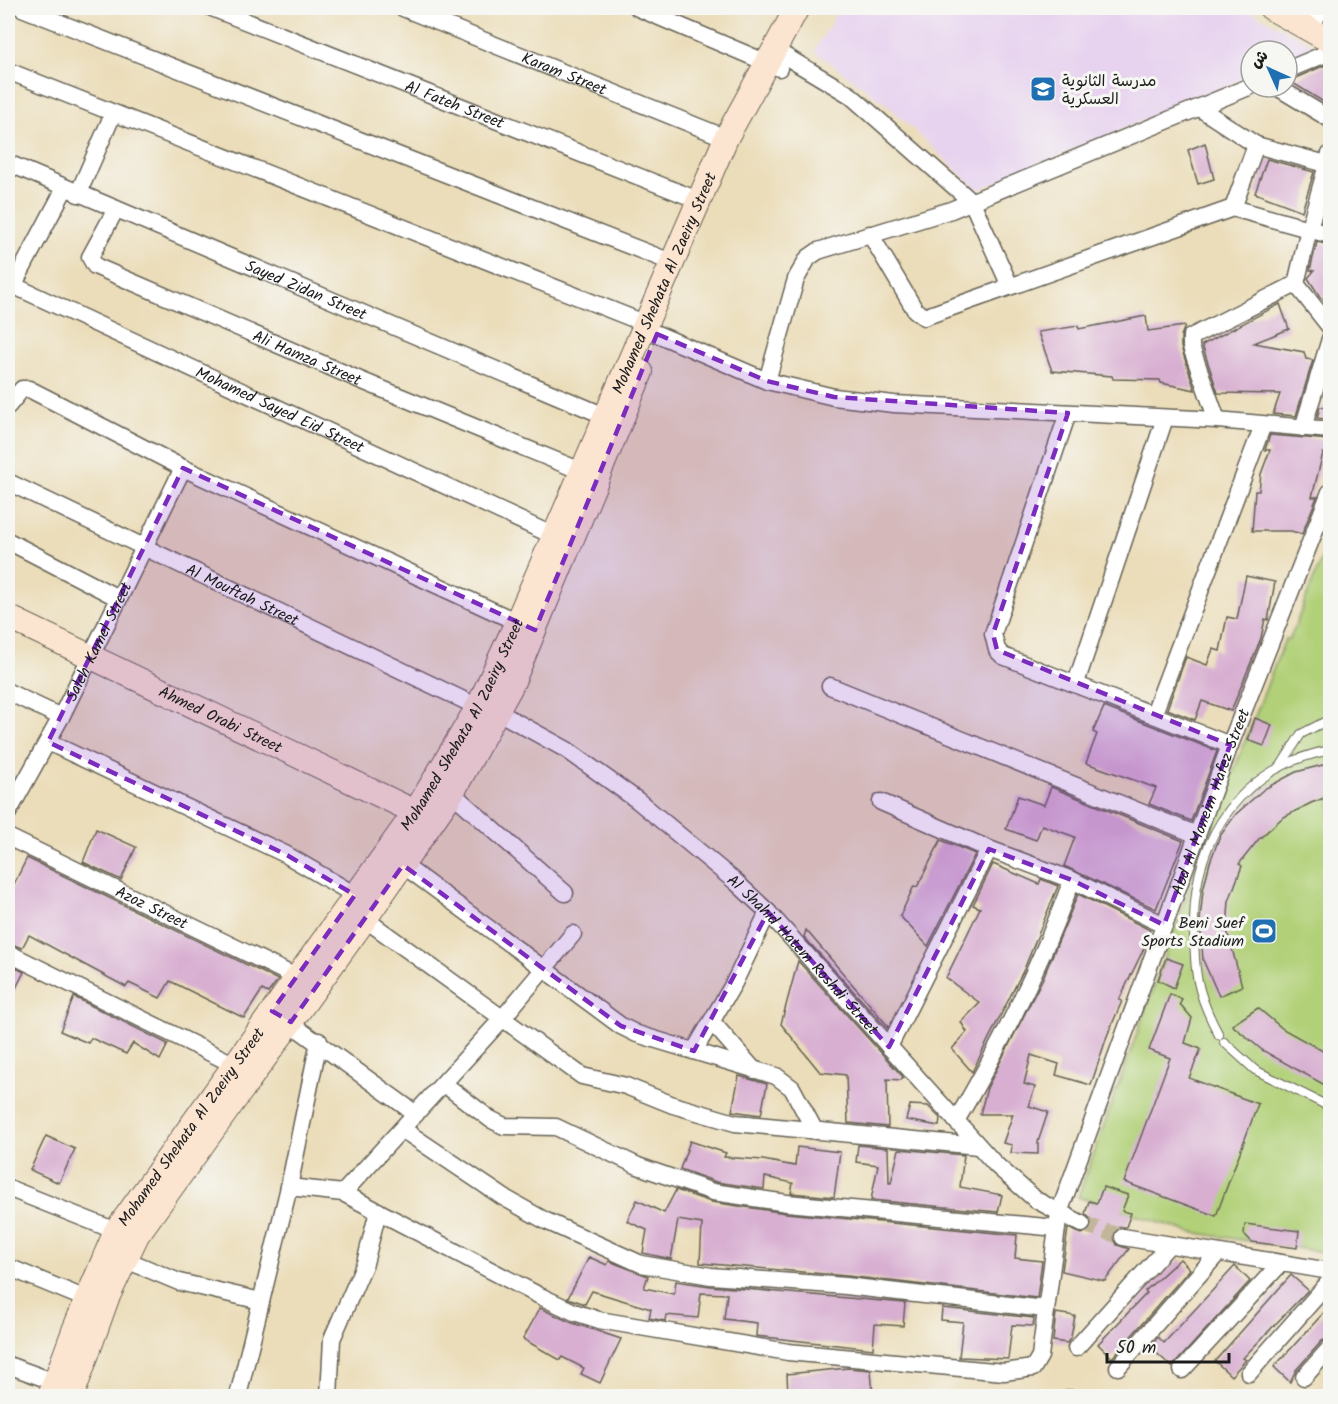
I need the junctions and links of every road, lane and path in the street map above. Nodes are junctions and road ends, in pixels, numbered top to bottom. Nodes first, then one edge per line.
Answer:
1 (22, 8) edge
2 (212, 8) edge
3 (403, 8) edge
4 (638, 8) edge
5 (798, 8) edge
6 (813, 8) edge
7 (1271, 8) edge
8 (1322, 8) edge
9 (1309, 29) junction
10 (1330, 41) edge
11 (1330, 52) edge
12 (777, 62) junction
13 (1299, 65) edge
14 (8, 71) edge
15 (1239, 92) edge
16 (1297, 99) edge
17 (1201, 109) junction
18 (113, 114) junction
19 (1330, 119) edge
20 (726, 138) junction
21 (1256, 145) junction
22 (1329, 161) edge
23 (8, 163) edge
24 (72, 191) junction
25 (698, 200) junction
26 (972, 202) junction
27 (1233, 208) junction
28 (116, 209) junction
29 (1309, 229) junction
30 (870, 234) junction
31 (1330, 235) edge
32 (671, 262) junction
33 (10, 284) edge
34 (1296, 284) junction
35 (1010, 286) junction
36 (1330, 327) edge
37 (650, 328) junction
38 (1330, 339) edge
39 (767, 381) junction
40 (13, 388) edge
41 (8, 406) edge
42 (1068, 413) junction
43 (605, 416) junction
44 (1165, 418) junction
45 (1218, 420) junction
46 (1263, 424) junction
47 (1303, 428) junction
48 (1330, 430) edge
49 (183, 468) junction
50 (580, 471) junction
51 (8, 482) edge
52 (1330, 492) edge
53 (554, 536) junction
54 (8, 542) edge
55 (143, 549) junction
56 (118, 598) junction
57 (537, 600) junction
58 (8, 617) edge
59 (521, 630) junction
60 (92, 655) junction
61 (1076, 683) junction
62 (830, 686) dead end
63 (8, 692) edge
64 (488, 709) junction
65 (1154, 713) junction
66 (61, 717) junction
67 (1330, 719) edge
68 (48, 742) junction
69 (1230, 745) junction
70 (1330, 750) edge
71 (1280, 767) junction
72 (13, 789) edge
73 (452, 793) junction
74 (881, 802) dead end
75 (8, 813) edge
76 (425, 816) junction
77 (1197, 835) junction
78 (8, 837) edge
79 (989, 849) junction
80 (403, 865) junction
81 (1072, 880) junction
82 (566, 893) dead end
83 (355, 895) junction
84 (768, 912) junction
85 (365, 919) junction
86 (1164, 925) junction
87 (573, 934) dead end
88 (8, 953) edge
89 (544, 969) junction
90 (297, 977) junction
91 (282, 1017) junction
92 (501, 1020) junction
93 (712, 1022) junction
94 (320, 1041) junction
95 (889, 1047) junction
96 (694, 1052) junction
97 (235, 1065) junction
98 (754, 1070) junction
99 (444, 1083) junction
100 (1330, 1107) edge
101 (416, 1114) junction
102 (956, 1120) junction
103 (402, 1129) junction
104 (815, 1131) junction
105 (978, 1146) junction
106 (289, 1187) junction
107 (8, 1188) edge
108 (343, 1193) junction
109 (378, 1211) junction
110 (1058, 1221) junction
111 (1082, 1224) tunnel mouth
112 (116, 1231) junction
113 (1123, 1237) tunnel mouth
114 (1169, 1245) junction
115 (1218, 1253) junction
116 (124, 1259) junction
117 (1281, 1263) junction
118 (8, 1267) edge
119 (1330, 1271) edge
120 (1330, 1281) edge
121 (86, 1299) junction
122 (261, 1301) junction
123 (1045, 1309) junction
124 (1076, 1348) dead end
125 (1330, 1348) edge
126 (8, 1365) edge
127 (1118, 1367) dead end
128 (1182, 1370) dead end
129 (1249, 1373) dead end
130 (1304, 1377) dead end
131 (63, 1391) edge
132 (1067, 1394) dead end
133 (238, 1396) edge
134 (329, 1396) edge
135 (1103, 1396) edge

1 - 32 street
2 - 25 street, Al Fateh Street
3 - 20 street, Karam Street
4 - 12 street
5 - 12 street, Mohamed Shehata Al Zaeiry Street
6 - 12 street, Mohamed Shehata Al Zaeiry Street
7 - 9 street
8 - 9 street
9 - 10 street
11 - 13 street
12 - 20 street, Mohamed Shehata Al Zaeiry Street
12 - 26 street
12 - 37 street, Mohamed Shehata Al Zaeiry Street
14 - 18 street
15 - 17 street
16 - 19 street
17 - 21 street
17 - 26 street
18 - 24 street
18 - 37 street
20 - 25 street, Mohamed Shehata Al Zaeiry Street
21 - 22 street
21 - 27 street
22 - 29 street
23 - 24 street, Sayed Zidan Street
24 - 28 street, Sayed Zidan Street
24 - 33 street
25 - 32 street, Mohamed Shehata Al Zaeiry Street
26 - 30 street
26 - 35 street
27 - 29 street
27 - 35 street
28 - 43 street, Sayed Zidan Street
28 - 50 street, Ali Hamza Street
29 - 31 street
29 - 34 street
30 - 35 street
30 - 39 street
32 - 37 street, Mohamed Shehata Al Zaeiry Street
33 - 53 street, Mohamed Sayed Eid Street
34 - 36 street
34 - 45 street
37 - 39 street
37 - 43 street, Mohamed Shehata Al Zaeiry Street
37 - 57 street, Mohamed Shehata Al Zaeiry Street
38 - 47 street
39 - 42 street
40 - 41 street
40 - 49 street
42 - 44 street
42 - 61 street
43 - 50 street, Mohamed Shehata Al Zaeiry Street
44 - 45 street
44 - 61 street
45 - 46 street
46 - 47 street
46 - 65 street
47 - 48 street
49 - 55 street, Saleh Kamel Street
49 - 59 street
50 - 53 street, Mohamed Shehata Al Zaeiry Street
51 - 55 street, Al Mouftah Street
52 - 69 street, Abd Al Moneim Hafez Street
53 - 57 street, Mohamed Shehata Al Zaeiry Street
54 - 56 street
55 - 56 street, Saleh Kamel Street
55 - 64 street, Al Mouftah Street
56 - 60 street, Saleh Kamel Street
57 - 59 street, Mohamed Shehata Al Zaeiry Street
58 - 60 street, Ahmed Orabi Street
59 - 64 street, Mohamed Shehata Al Zaeiry Street
60 - 66 street, Saleh Kamel Street
60 - 76 street, Ahmed Orabi Street
61 - 65 street
62 - 77 street
63 - 66 street
64 - 73 street, Mohamed Shehata Al Zaeiry Street
64 - 76 street, Mohamed Shehata Al Zaeiry Street
64 - 84 street, Al Shahid Hatem Roshdi Street
65 - 69 street
66 - 68 street, Saleh Kamel Street
67 - 71 lane
68 - 72 street, Saleh Kamel Street
68 - 83 street
69 - 77 street, Abd Al Moneim Hafez Street
70 - 71 lane
71 - 100 lane
72 - 75 street, Saleh Kamel Street
73 - 76 street, Mohamed Shehata Al Zaeiry Street
73 - 82 street
74 - 79 street
76 - 80 street, Mohamed Shehata Al Zaeiry Street
76 - 83 street, Mohamed Shehata Al Zaeiry Street
77 - 86 street, Abd Al Moneim Hafez Street
78 - 90 street, Azoz Street
79 - 81 street
79 - 95 street
80 - 85 street, Mohamed Shehata Al Zaeiry Street
80 - 89 street
81 - 86 street
81 - 102 street
83 - 90 street, Mohamed Shehata Al Zaeiry Street
84 - 93 street
84 - 95 street, Al Shahid Hatem Roshdi Street
85 - 91 street, Mohamed Shehata Al Zaeiry Street
85 - 92 street
86 - 110 street, Abd Al Moneim Hafez Street
87 - 89 street
88 - 97 street
89 - 92 street
89 - 96 street
90 - 91 street, Mohamed Shehata Al Zaeiry Street
91 - 94 street
91 - 97 street, Mohamed Shehata Al Zaeiry Street
91 - 116 street, Mohamed Shehata Al Zaeiry Street
92 - 99 street
92 - 104 street
93 - 96 street
93 - 98 street
94 - 101 street
94 - 106 street
95 - 102 street, Al Shahid Hatem Roshdi Street
96 - 98 street
97 - 112 street, Mohamed Shehata Al Zaeiry Street
98 - 104 street
99 - 101 street
99 - 110 street
101 - 103 street
102 - 105 street, Al Shahid Hatem Roshdi Street
103 - 108 street
103 - 123 street
104 - 105 street
105 - 110 street, Al Shahid Hatem Roshdi Street
106 - 108 street
106 - 122 street
107 - 112 street
108 - 109 street
109 - 123 street, Abd Al Moneim Hafez Street
109 - 134 street
110 - 111 street, Al Shahid Hatem Roshdi Street
110 - 123 street, Abd Al Moneim Hafez Street
112 - 121 street, Mohamed Shehata Al Zaeiry Street
113 - 114 street
114 - 115 street
114 - 124 street
115 - 117 street
115 - 127 street
116 - 122 street
116 - 131 street, Mohamed Shehata Al Zaeiry Street
117 - 119 street
117 - 128 street
118 - 121 street
120 - 129 street
121 - 131 street, Mohamed Shehata Al Zaeiry Street
122 - 133 street
125 - 130 street
126 - 131 street
132 - 135 lane

